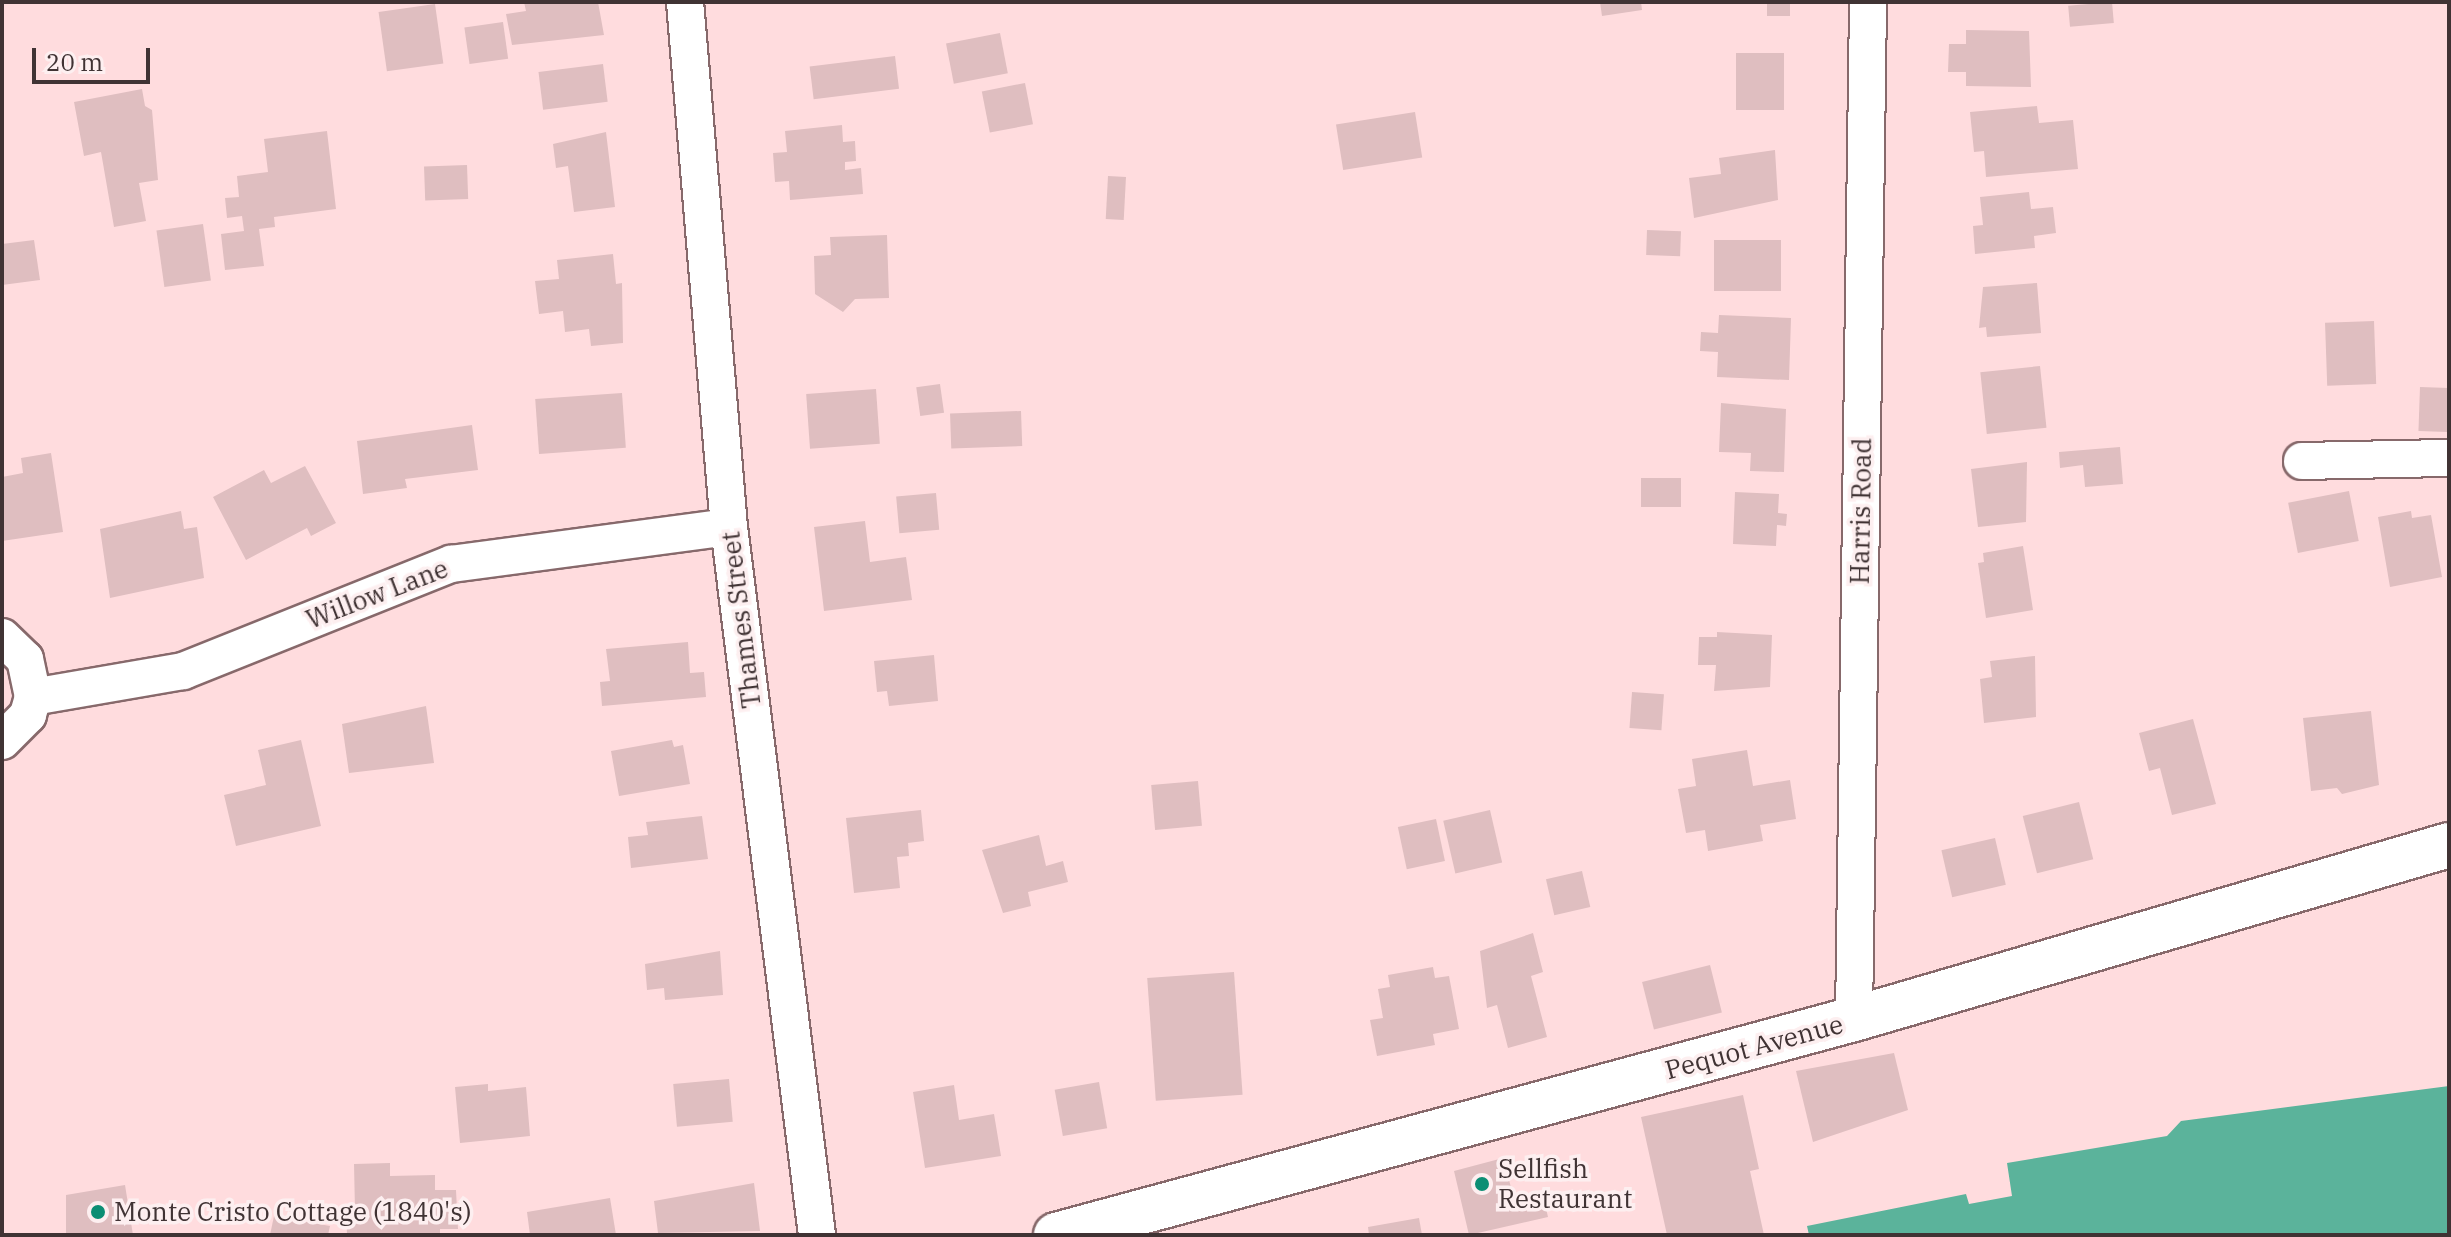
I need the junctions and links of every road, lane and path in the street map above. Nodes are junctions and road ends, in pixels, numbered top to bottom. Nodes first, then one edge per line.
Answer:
1 (685, 2) edge
2 (1868, 2) edge
3 (2449, 458) edge
4 (2302, 461) dead end
5 (729, 527) junction
6 (2, 637) edge
7 (33, 697) junction
8 (2, 741) edge
9 (2449, 845) edge
10 (1854, 1019) junction
11 (817, 1235) edge
12 (1056, 1235) edge

1 - 5 street, Thames Street
2 - 10 street, Harris Road
3 - 4 street
5 - 7 street, Willow Lane
5 - 11 street, Thames Street
6 - 7 street
7 - 8 street
9 - 10 street, Pequot Avenue
10 - 12 street, Pequot Avenue

